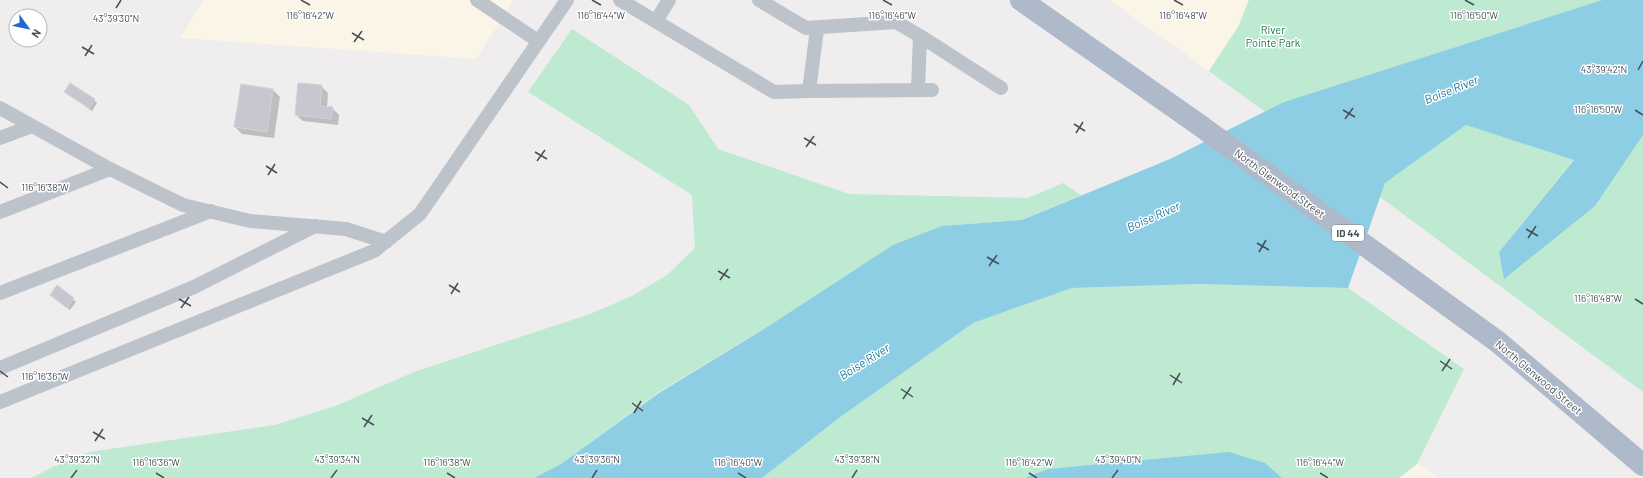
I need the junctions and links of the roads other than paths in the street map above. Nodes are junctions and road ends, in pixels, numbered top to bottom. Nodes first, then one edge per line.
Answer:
1 (567, 0) edge
2 (620, 0) edge
3 (669, 0) edge
4 (759, 0) edge
5 (1021, 0) edge
6 (480, 1) edge
7 (656, 21) junction
8 (817, 28) junction
9 (920, 36) junction
10 (538, 41) junction
11 (1001, 88) dead end
12 (810, 91) junction
13 (0, 108) edge
14 (32, 126) junction
15 (0, 138) edge
16 (110, 169) junction
17 (211, 211) junction
18 (0, 212) edge
19 (315, 226) junction
20 (386, 242) junction
21 (0, 293) edge
22 (0, 368) edge
23 (0, 402) edge
24 (1643, 465) edge

1 - 10 lane
2 - 7 lane
3 - 7 lane
4 - 8 lane
5 - 24 main road, North Glenwood Street / ID 44
6 - 10 lane
7 - 12 lane
8 - 9 lane
8 - 12 lane
9 - 11 lane
9 - 12 lane
10 - 20 lane
13 - 14 lane
14 - 15 lane
14 - 16 lane
16 - 17 lane
16 - 18 lane
17 - 19 lane
17 - 21 lane
19 - 20 lane
19 - 22 lane
20 - 23 lane

